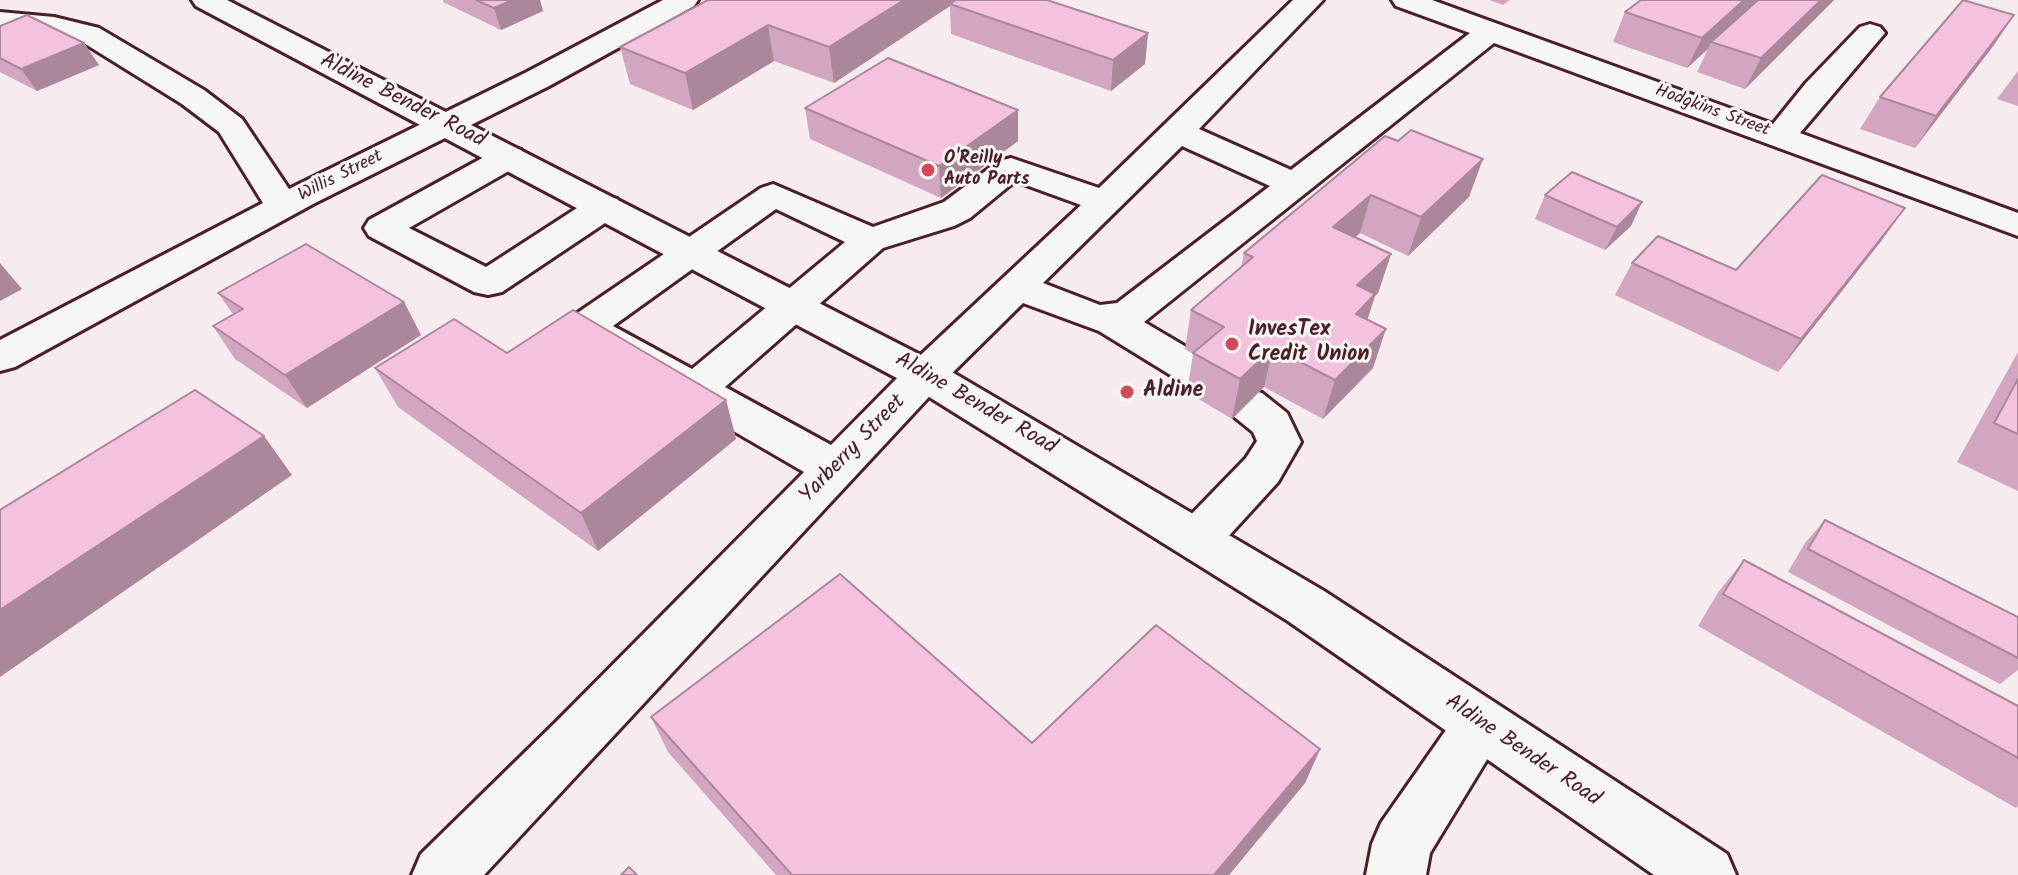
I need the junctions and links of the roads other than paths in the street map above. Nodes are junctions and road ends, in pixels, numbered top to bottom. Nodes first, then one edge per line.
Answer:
1 (206, 0) edge
2 (682, 0) edge
3 (1309, 0) edge
4 (1406, 0) edge
5 (0, 21) edge
6 (1491, 31) junction
7 (1870, 33) dead end
8 (444, 124) junction
9 (1178, 132) junction
10 (1780, 137) junction
11 (509, 157) junction
12 (1294, 184) junction
13 (1105, 202) junction
14 (283, 207) junction
15 (604, 207) junction
16 (2018, 225) edge
17 (870, 240) junction
18 (690, 251) junction
19 (1017, 287) junction
20 (793, 305) junction
21 (1106, 317) junction
22 (0, 357) edge
23 (925, 375) junction
24 (1205, 377) edge
25 (695, 390) junction
26 (1247, 404) edge
27 (836, 469) junction
28 (1197, 539) junction
29 (1481, 725) junction
30 (442, 875) edge
31 (1396, 875) edge
32 (1706, 875) edge

1 - 8 street, Aldine Bender Road
2 - 8 street, Willis Street
3 - 9 street, Yarberry Street
4 - 6 street, Hodgkins Street
5 - 14 street
6 - 10 street, Hodgkins Street
6 - 12 street
7 - 10 street
8 - 11 street, Aldine Bender Road
8 - 14 street, Willis Street
9 - 12 street
9 - 13 street, Yarberry Street
10 - 16 street, Hodgkins Street
11 - 15 street, Aldine Bender Road
11 - 15 street
12 - 21 street
13 - 17 street
13 - 19 street, Yarberry Street
14 - 22 street, Willis Street
15 - 18 street, Aldine Bender Road
17 - 18 street
17 - 20 street
18 - 20 street, Aldine Bender Road
18 - 25 street
19 - 21 street
19 - 23 street, Yarberry Street
20 - 23 street, Aldine Bender Road
20 - 25 street
21 - 24 street
23 - 27 street, Yarberry Street
23 - 28 street, Aldine Bender Road
25 - 27 street
26 - 28 street
27 - 30 street, Yarberry Street
28 - 29 street, Aldine Bender Road
29 - 31 street
29 - 32 street, Aldine Bender Road

